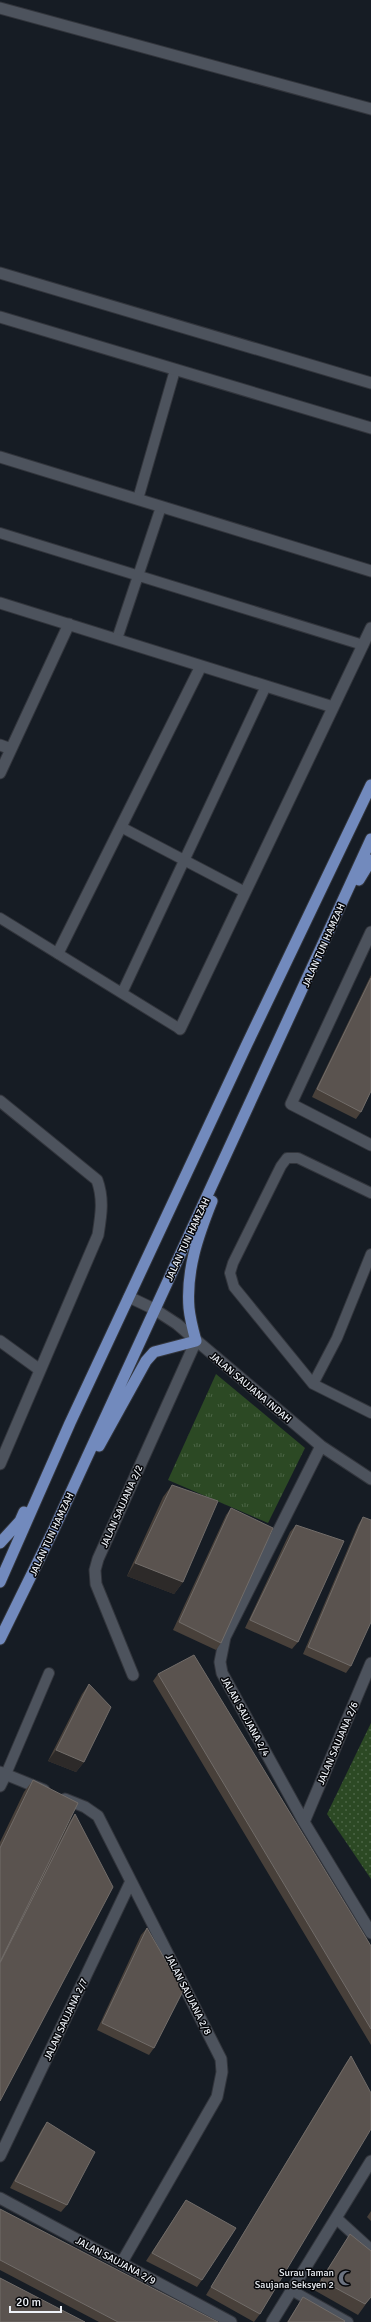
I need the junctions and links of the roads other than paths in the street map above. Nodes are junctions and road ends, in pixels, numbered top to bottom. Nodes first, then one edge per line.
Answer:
1 (0, 8) edge
2 (371, 109) edge
3 (0, 273) edge
4 (0, 317) edge
5 (175, 370) junction
6 (371, 383) edge
7 (371, 428) edge
8 (0, 457) edge
9 (138, 499) junction
10 (161, 507) junction
11 (0, 533) edge
12 (371, 571) edge
13 (138, 577) junction
14 (0, 603) edge
15 (69, 624) junction
16 (371, 628) edge
17 (117, 640) junction
18 (363, 645) junction
19 (201, 666) junction
20 (266, 686) junction
21 (334, 707) junction
22 (0, 745) edge
23 (11, 749) junction
24 (0, 773) edge
25 (371, 785) edge
26 (121, 827) junction
27 (371, 839) edge
28 (185, 860) junction
29 (371, 860) edge
30 (245, 892) junction
31 (0, 918) edge
32 (330, 928) junction
33 (371, 932) edge
34 (58, 953) junction
35 (122, 993) junction
36 (180, 1029) joint
37 (0, 1101) edge
38 (242, 1122) junction
39 (371, 1145) edge
40 (371, 1193) edge
41 (371, 1254) edge
42 (129, 1297) junction
43 (154, 1309) junction
44 (0, 1341) edge
45 (196, 1341) junction
46 (40, 1370) junction
47 (313, 1384) junction
48 (371, 1413) edge
49 (70, 1423) junction
50 (321, 1446) junction
51 (0, 1464) edge
52 (371, 1479) edge
53 (66, 1502) junction
54 (0, 1543) edge
55 (0, 1582) edge
56 (0, 1639) edge
57 (371, 1663) edge
58 (49, 1673) dead end
59 (133, 1675) dead end
60 (3, 1773) edge
61 (0, 1786) edge
62 (304, 1822) junction
63 (131, 1881) junction
64 (371, 1933) edge
65 (0, 2156) edge
66 (371, 2161) edge
67 (0, 2198) edge
68 (336, 2218) junction
69 (371, 2250) edge
70 (122, 2262) junction
71 (291, 2290) junction
72 (231, 2322) edge
73 (272, 2322) edge
74 (348, 2322) edge

1 - 2 street
3 - 6 street
4 - 5 street
5 - 7 street
5 - 9 lane
8 - 9 street
9 - 10 street
10 - 12 street
10 - 13 lane
11 - 13 lane
13 - 17 lane
13 - 18 lane
14 - 15 street
15 - 17 street
15 - 23 street
16 - 18 street
17 - 19 street
18 - 21 street
19 - 20 street
19 - 26 street
20 - 21 street
20 - 28 lane
21 - 30 street
22 - 23 street
23 - 24 street
25 - 42 main road
26 - 28 lane
26 - 34 street
27 - 32 main road, JALAN TUN HAMZAH
28 - 30 lane
28 - 35 lane
29 - 32 main road
30 - 36 street
31 - 34 lane
32 - 38 main road, JALAN TUN HAMZAH
33 - 39 street
34 - 35 lane
35 - 36 lane
37 - 46 street
38 - 43 main road, JALAN TUN HAMZAH
38 - 45 main road
40 - 47 lane
41 - 47 lane
42 - 43 street, JALAN SAUJANA INDAH
42 - 49 main road
43 - 45 street, JALAN SAUJANA INDAH
43 - 53 main road, JALAN TUN HAMZAH
44 - 46 street
45 - 50 street, JALAN SAUJANA INDAH
45 - 53 main road
45 - 59 street, JALAN SAUJANA 2/2
46 - 51 street
47 - 48 lane
49 - 54 main road
49 - 55 main road
50 - 52 street, JALAN SAUJANA INDAH
50 - 62 street, JALAN SAUJANA 2/4
53 - 56 main road, JALAN TUN HAMZAH
57 - 62 street, JALAN SAUJANA 2/6
58 - 60 lane
60 - 61 street
60 - 63 street, JALAN SAUJANA 2/8
62 - 64 street, JALAN SAUJANA 2/4
63 - 65 street, JALAN SAUJANA 2/7
63 - 70 street, JALAN SAUJANA 2/8
66 - 68 street
67 - 70 street, JALAN SAUJANA 2/9
68 - 69 street
68 - 71 street
70 - 72 street, JALAN SAUJANA 2/9
71 - 73 street
71 - 74 lane

